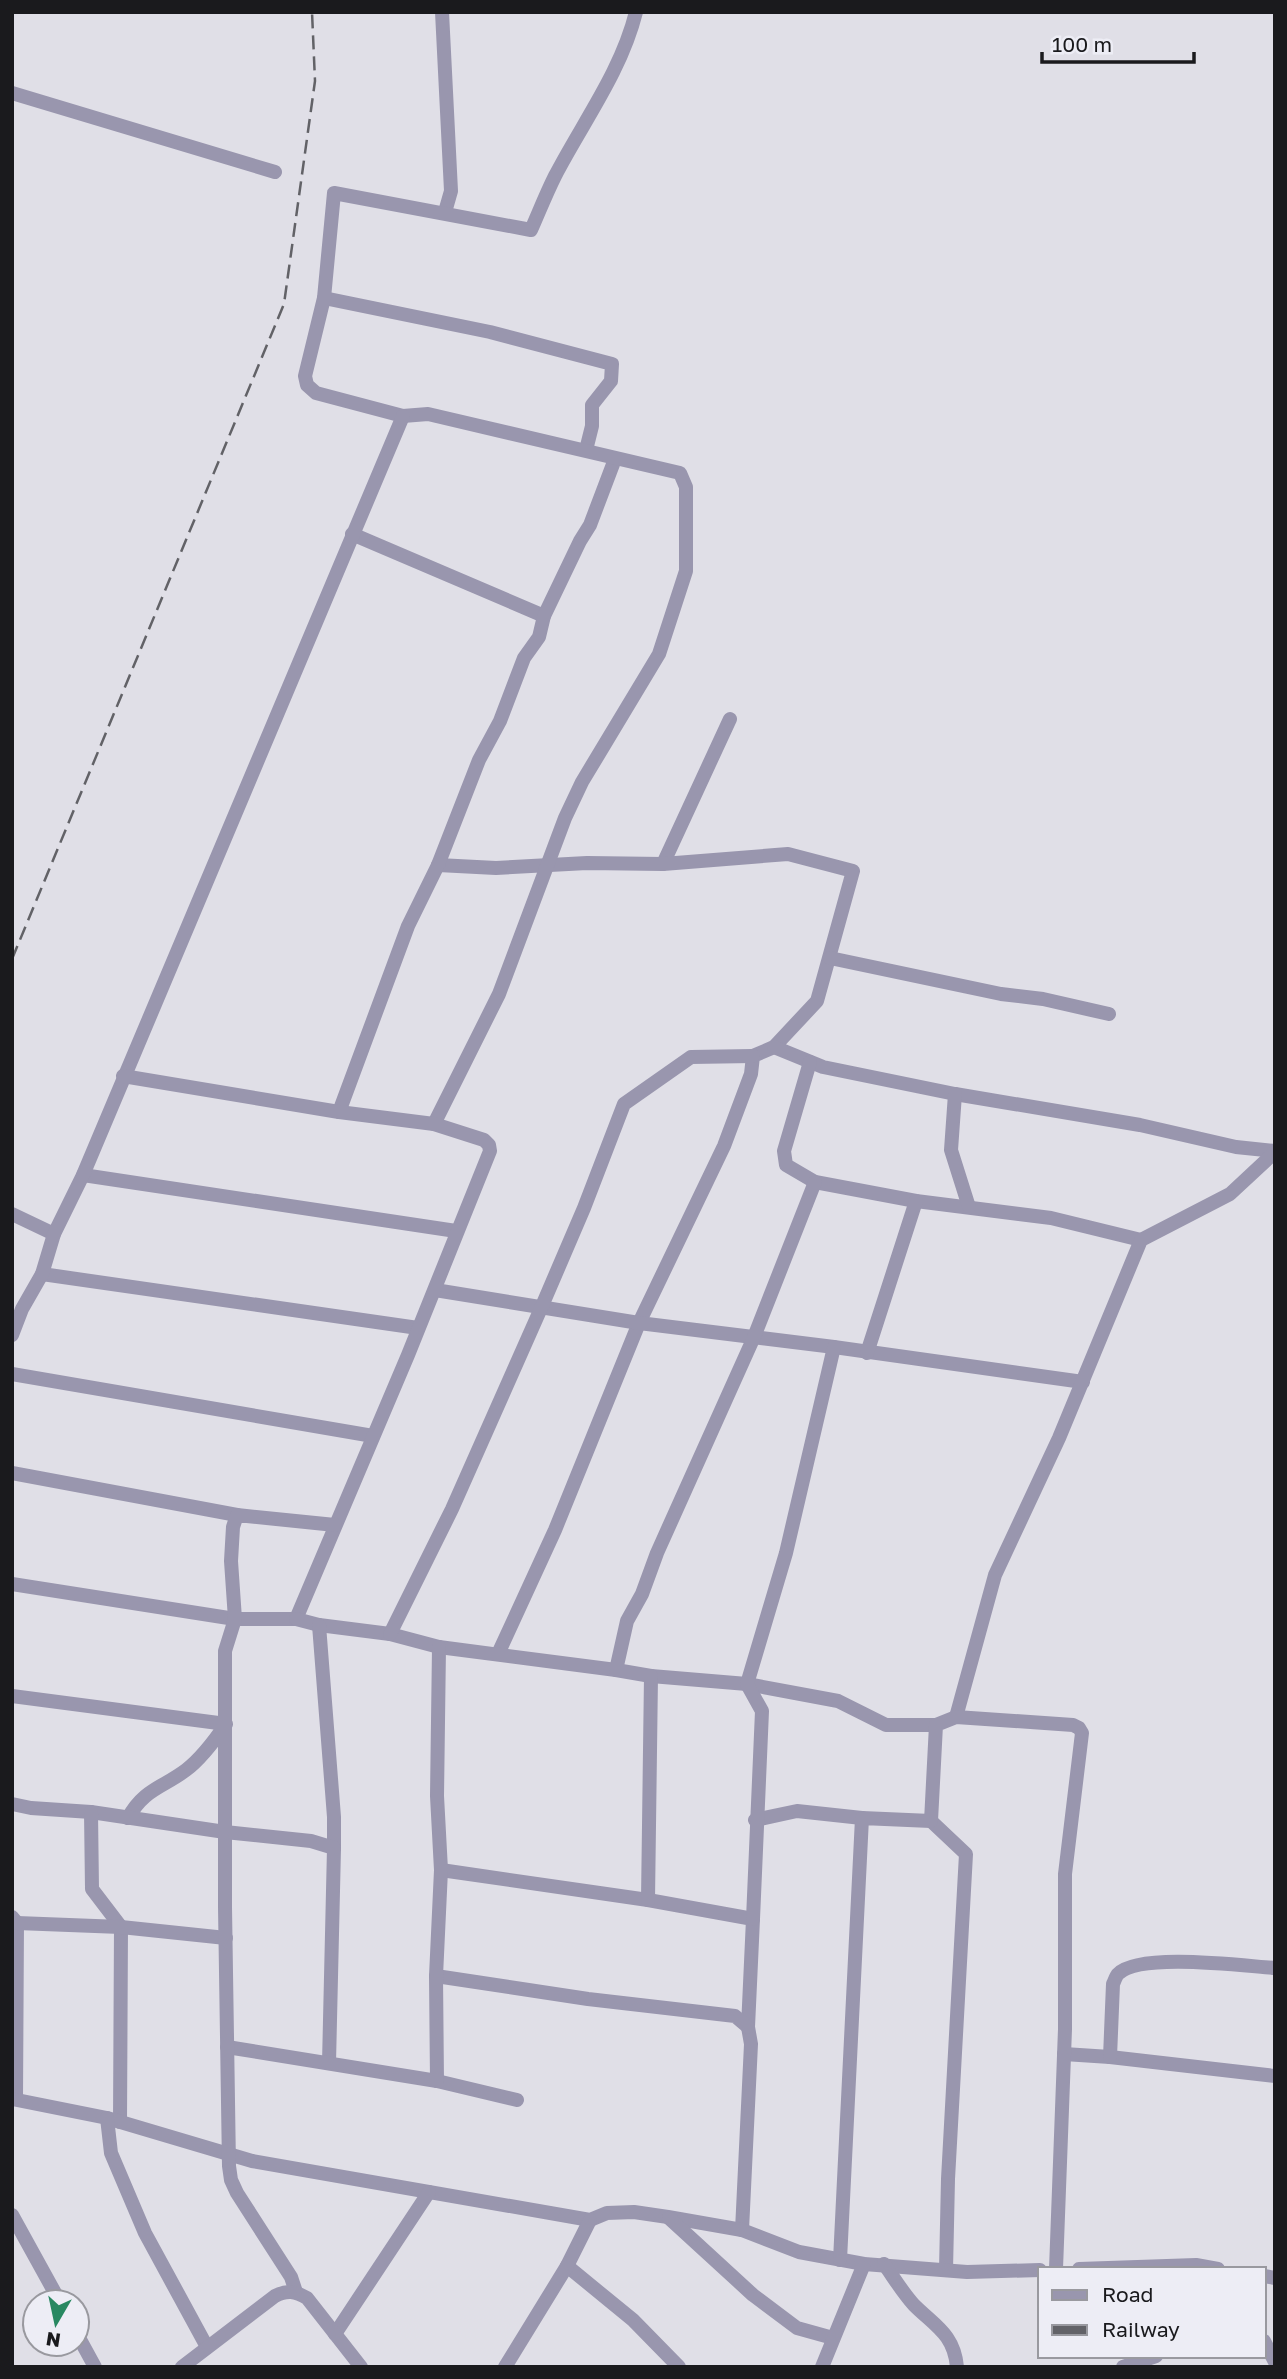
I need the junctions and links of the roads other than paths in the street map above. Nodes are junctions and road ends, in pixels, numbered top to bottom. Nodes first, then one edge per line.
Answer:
1 (442, 12) edge
2 (636, 12) edge
3 (12, 93) edge
4 (275, 172) dead end
5 (445, 212) junction
6 (324, 298) junction
7 (402, 416) junction
8 (586, 450) junction
9 (615, 459) junction
10 (352, 534) junction
11 (544, 616) junction
12 (730, 719) dead end
13 (663, 864) junction
14 (438, 865) junction
15 (548, 865) junction
16 (830, 958) junction
17 (1109, 1014) dead end
18 (774, 1047) junction
19 (753, 1056) junction
20 (810, 1062) junction
21 (123, 1076) junction
22 (956, 1094) junction
23 (339, 1112) junction
24 (434, 1124) junction
25 (1275, 1152) edge
26 (83, 1175) junction
27 (815, 1182) junction
28 (916, 1201) junction
29 (969, 1207) junction
30 (12, 1214) edge
31 (456, 1231) junction
32 (54, 1234) junction
33 (1142, 1240) junction
34 (43, 1274) junction
35 (435, 1290) junction
36 (542, 1306) junction
37 (639, 1323) junction
38 (418, 1328) junction
39 (12, 1335) edge
40 (754, 1336) junction
41 (834, 1347) junction
42 (867, 1353) junction
43 (12, 1374) edge
44 (1083, 1382) junction
45 (373, 1436) junction
46 (12, 1473) edge
47 (237, 1515) junction
48 (335, 1525) junction
49 (12, 1584) edge
50 (235, 1619) junction
51 (296, 1619) junction
52 (319, 1625) junction
53 (390, 1634) junction
54 (439, 1647) junction
55 (498, 1654) junction
56 (616, 1670) junction
57 (651, 1676) junction
58 (747, 1684) junction
59 (12, 1696) edge
60 (957, 1717) junction
61 (226, 1724) junction
62 (936, 1725) junction
63 (12, 1804) edge
64 (91, 1812) junction
65 (128, 1818) junction
66 (862, 1818) junction
67 (755, 1820) junction
68 (931, 1821) junction
69 (225, 1832) junction
70 (334, 1848) junction
71 (441, 1870) junction
72 (648, 1900) junction
73 (753, 1919) junction
74 (15, 1920) edge
75 (121, 1927) junction
76 (226, 1938) junction
77 (1275, 1968) edge
78 (436, 1976) junction
79 (748, 2027) junction
80 (227, 2047) junction
81 (1064, 2054) junction
82 (1110, 2057) junction
83 (329, 2063) junction
84 (1275, 2076) edge
85 (437, 2081) junction
86 (14, 2099) edge
87 (517, 2101) dead end
88 (113, 2120) junction
89 (229, 2153) junction
90 (429, 2192) junction
91 (12, 2215) edge
92 (668, 2217) junction
93 (590, 2220) junction
94 (742, 2230) junction
95 (840, 2260) junction
96 (864, 2264) junction
97 (884, 2264) junction
98 (567, 2266) junction
99 (1056, 2267) edge
100 (946, 2270) junction
101 (1038, 2270) edge
102 (52, 2288) edge
103 (296, 2292) junction
104 (335, 2334) junction
105 (833, 2338) junction
106 (1266, 2345) edge
107 (207, 2347) junction
108 (1150, 2358) edge
109 (1275, 2362) edge
110 (356, 2365) edge
111 (823, 2366) edge
112 (182, 2367) edge
113 (505, 2367) edge
114 (679, 2367) edge
115 (957, 2367) edge
116 (1123, 2367) edge

1 - 5 street
2 - 5 street
3 - 4 street
5 - 6 street
6 - 7 street
6 - 8 street
7 - 8 street
7 - 10 street
8 - 9 street
9 - 11 street
9 - 15 street
10 - 11 street
10 - 21 street
11 - 14 street
12 - 13 street
13 - 15 street
13 - 16 street
14 - 15 street
14 - 23 street
15 - 24 street
16 - 17 street
16 - 18 street
18 - 19 street
18 - 20 street
19 - 36 street
19 - 37 street
20 - 22 street
20 - 27 street
21 - 23 street
21 - 26 street
22 - 25 street
22 - 29 street
23 - 24 street
24 - 31 street
25 - 33 street
26 - 31 street
26 - 32 street
27 - 28 street
27 - 40 street
28 - 29 street
28 - 42 street
29 - 33 street
30 - 32 street
31 - 35 street
32 - 34 street
33 - 44 street
34 - 38 street
34 - 39 street
35 - 36 street
35 - 38 street
36 - 37 street
36 - 53 street
37 - 40 street
37 - 55 street
38 - 45 street
40 - 41 street
40 - 56 street
41 - 42 street
41 - 58 street
42 - 44 street
43 - 45 street
44 - 60 street
45 - 48 street
46 - 47 street
47 - 48 street
47 - 50 street
48 - 51 street
49 - 50 street
50 - 51 street
50 - 61 street
51 - 52 street
52 - 53 street
52 - 70 street
53 - 54 street
54 - 55 street
54 - 71 street
55 - 56 street
56 - 57 street
57 - 58 street
57 - 72 street
58 - 62 street
58 - 67 street
59 - 61 street
60 - 62 street
60 - 81 street
61 - 65 street
61 - 69 street
62 - 68 street
63 - 64 street
64 - 65 street
64 - 75 street
65 - 69 street
66 - 67 street
66 - 68 street
66 - 95 street
67 - 73 street
68 - 100 street
69 - 70 street
69 - 76 street
70 - 83 street
71 - 72 street
71 - 78 street
72 - 73 street
73 - 79 street
74 - 75 street
74 - 86 street
75 - 76 street
75 - 88 street
76 - 80 street
77 - 82 street
78 - 79 street
78 - 85 street
79 - 94 street
80 - 83 street
80 - 89 street
81 - 82 street
81 - 99 street
82 - 84 street
83 - 85 street
85 - 87 street
86 - 88 street
88 - 89 street
88 - 107 street
89 - 90 street
89 - 103 street
90 - 93 street
90 - 104 street
91 - 102 street
92 - 93 street
92 - 94 street
92 - 105 street
93 - 98 street
94 - 95 street
95 - 96 street
96 - 97 street
96 - 105 street
97 - 100 street
97 - 115 street
98 - 113 street
98 - 114 street
100 - 101 street
103 - 104 street
103 - 107 street
104 - 110 street
105 - 111 street
106 - 109 street
107 - 112 street
108 - 116 street

